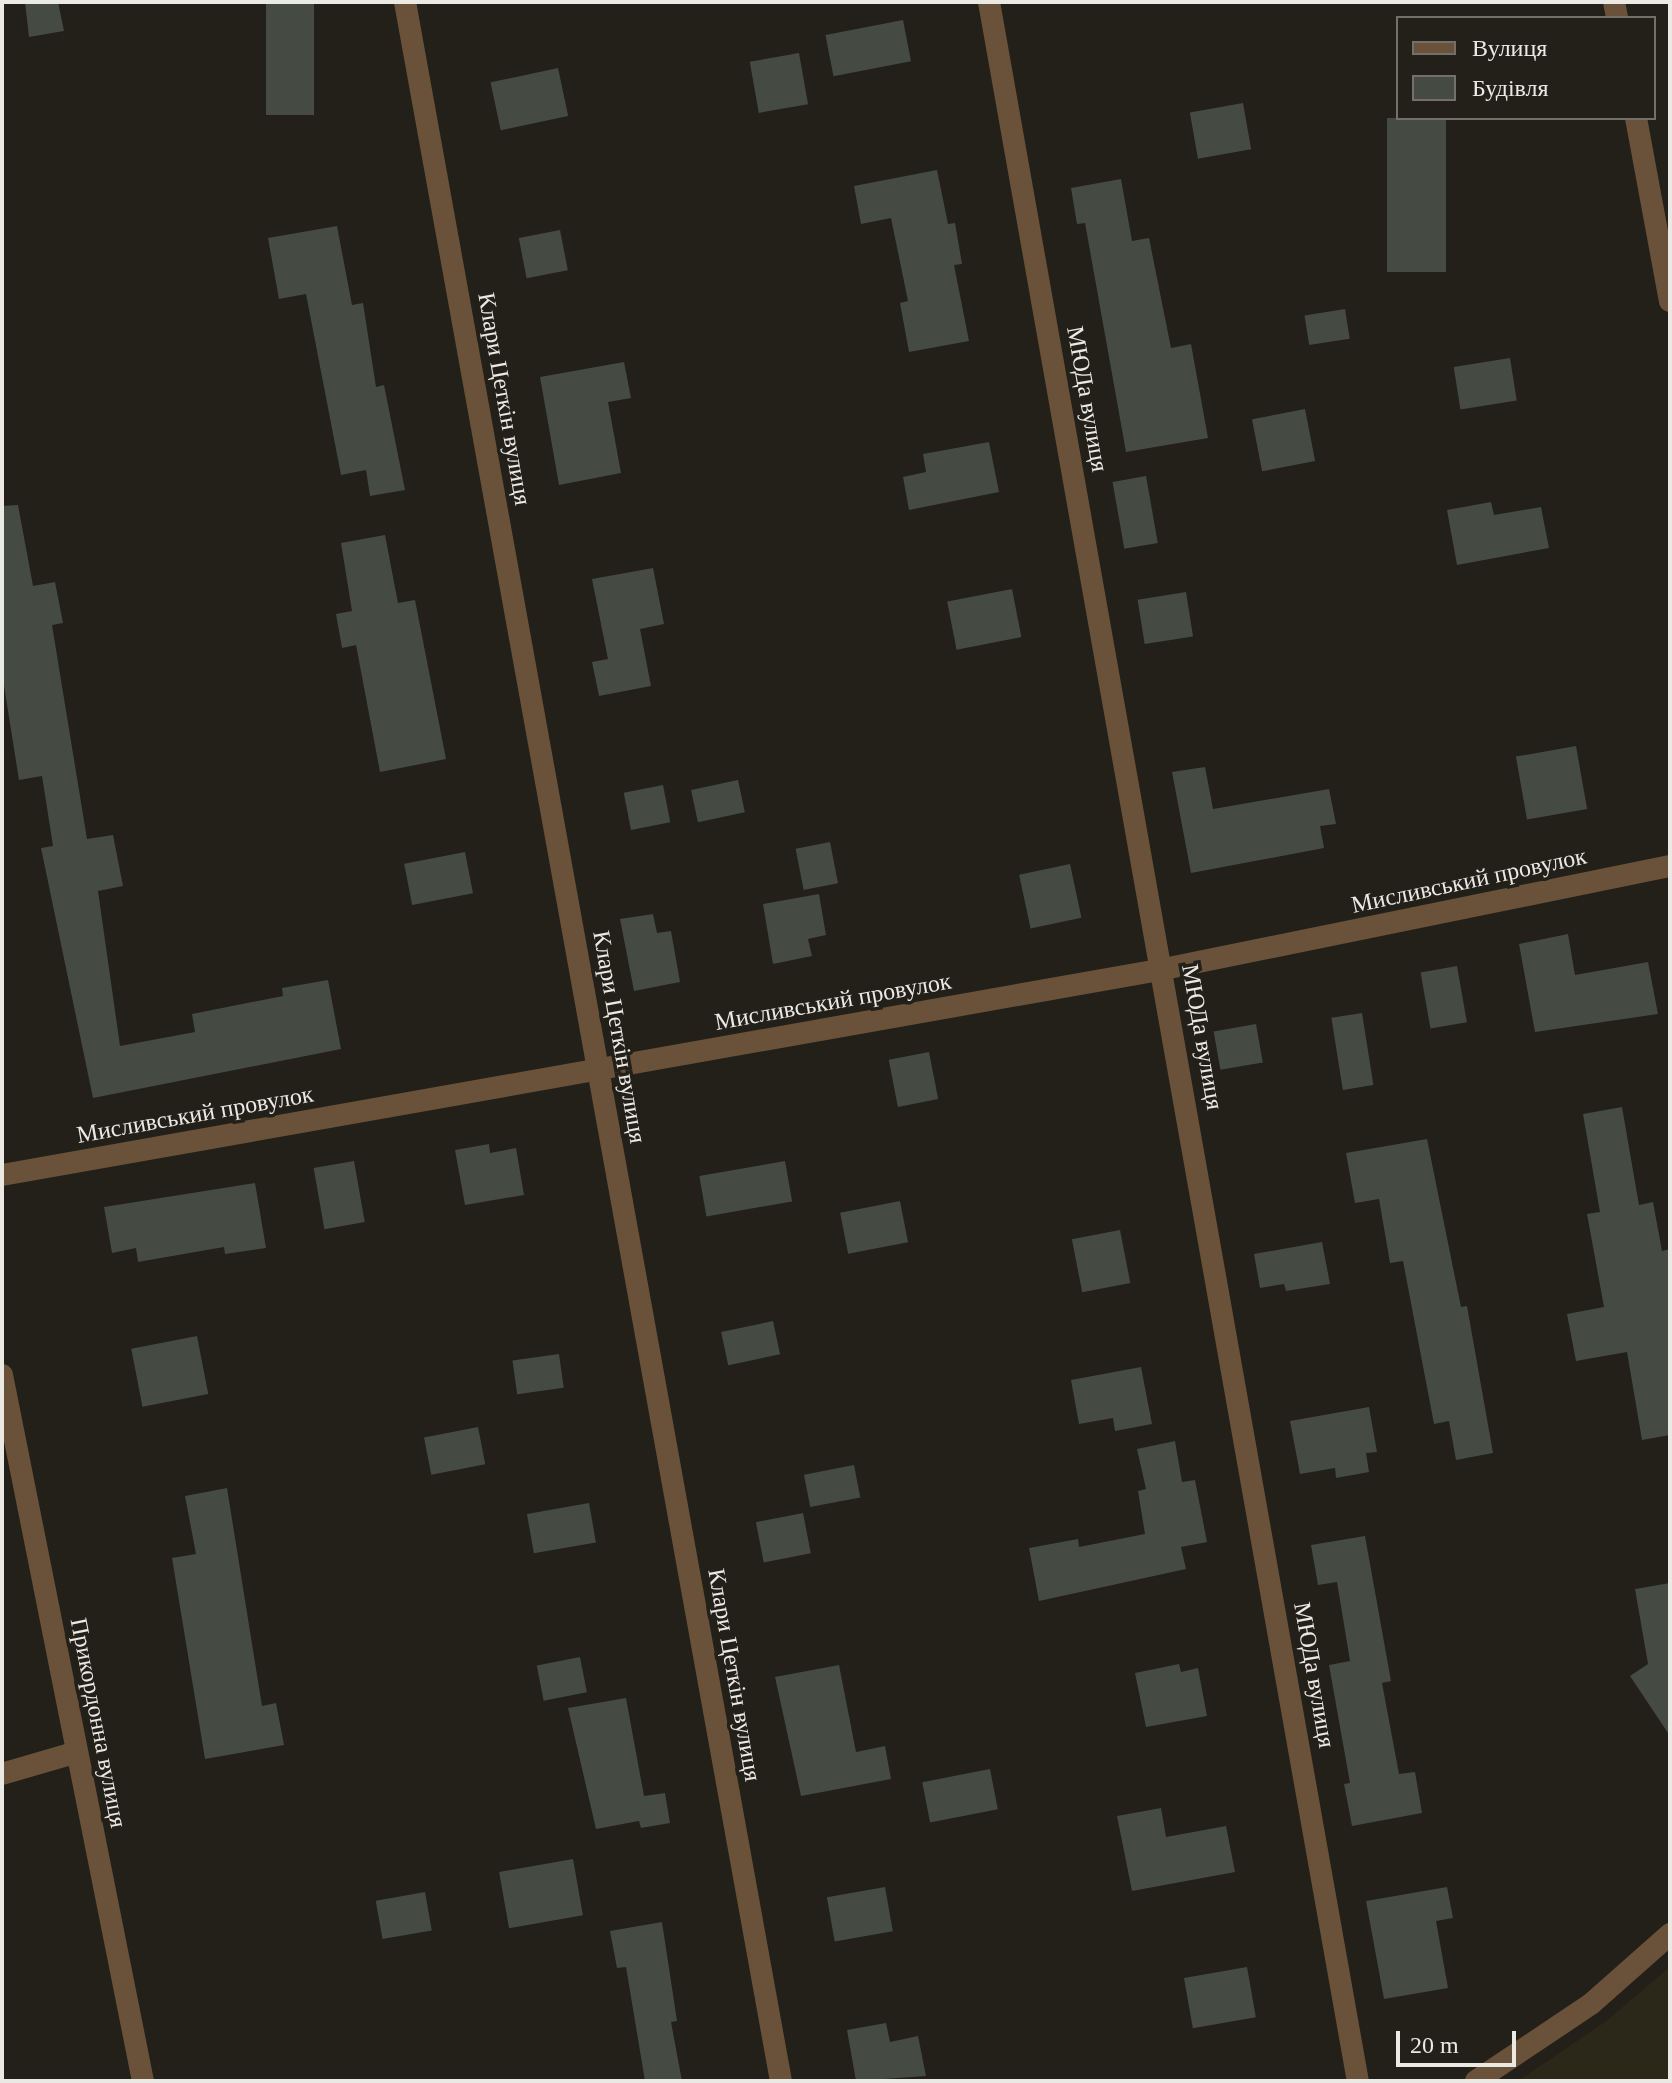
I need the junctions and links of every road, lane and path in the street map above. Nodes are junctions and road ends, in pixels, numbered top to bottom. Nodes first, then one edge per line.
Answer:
1 (405, 2) edge
2 (989, 2) edge
3 (1636, 120) edge
4 (1670, 301) edge
5 (1670, 866) edge
6 (1164, 969) junction
7 (599, 1069) junction
8 (2, 1175) edge
9 (2, 1375) edge
10 (77, 1752) junction
11 (2, 1774) edge
12 (1670, 1934) edge
13 (143, 2081) edge
14 (781, 2081) edge
15 (1358, 2081) edge
16 (1476, 2081) edge

1 - 7 street, Клари Цеткін вулиця
2 - 6 street, МЮДа вулиця
3 - 4 street
5 - 6 street, Мисливський провулок
6 - 7 street, Мисливський провулок
6 - 15 street, МЮДа вулиця
7 - 8 street, Мисливський провулок
7 - 14 street, Клари Цеткін вулиця
9 - 10 street, Прикордонна вулиця
10 - 11 street
10 - 13 street, Прикордонна вулиця
12 - 16 street

